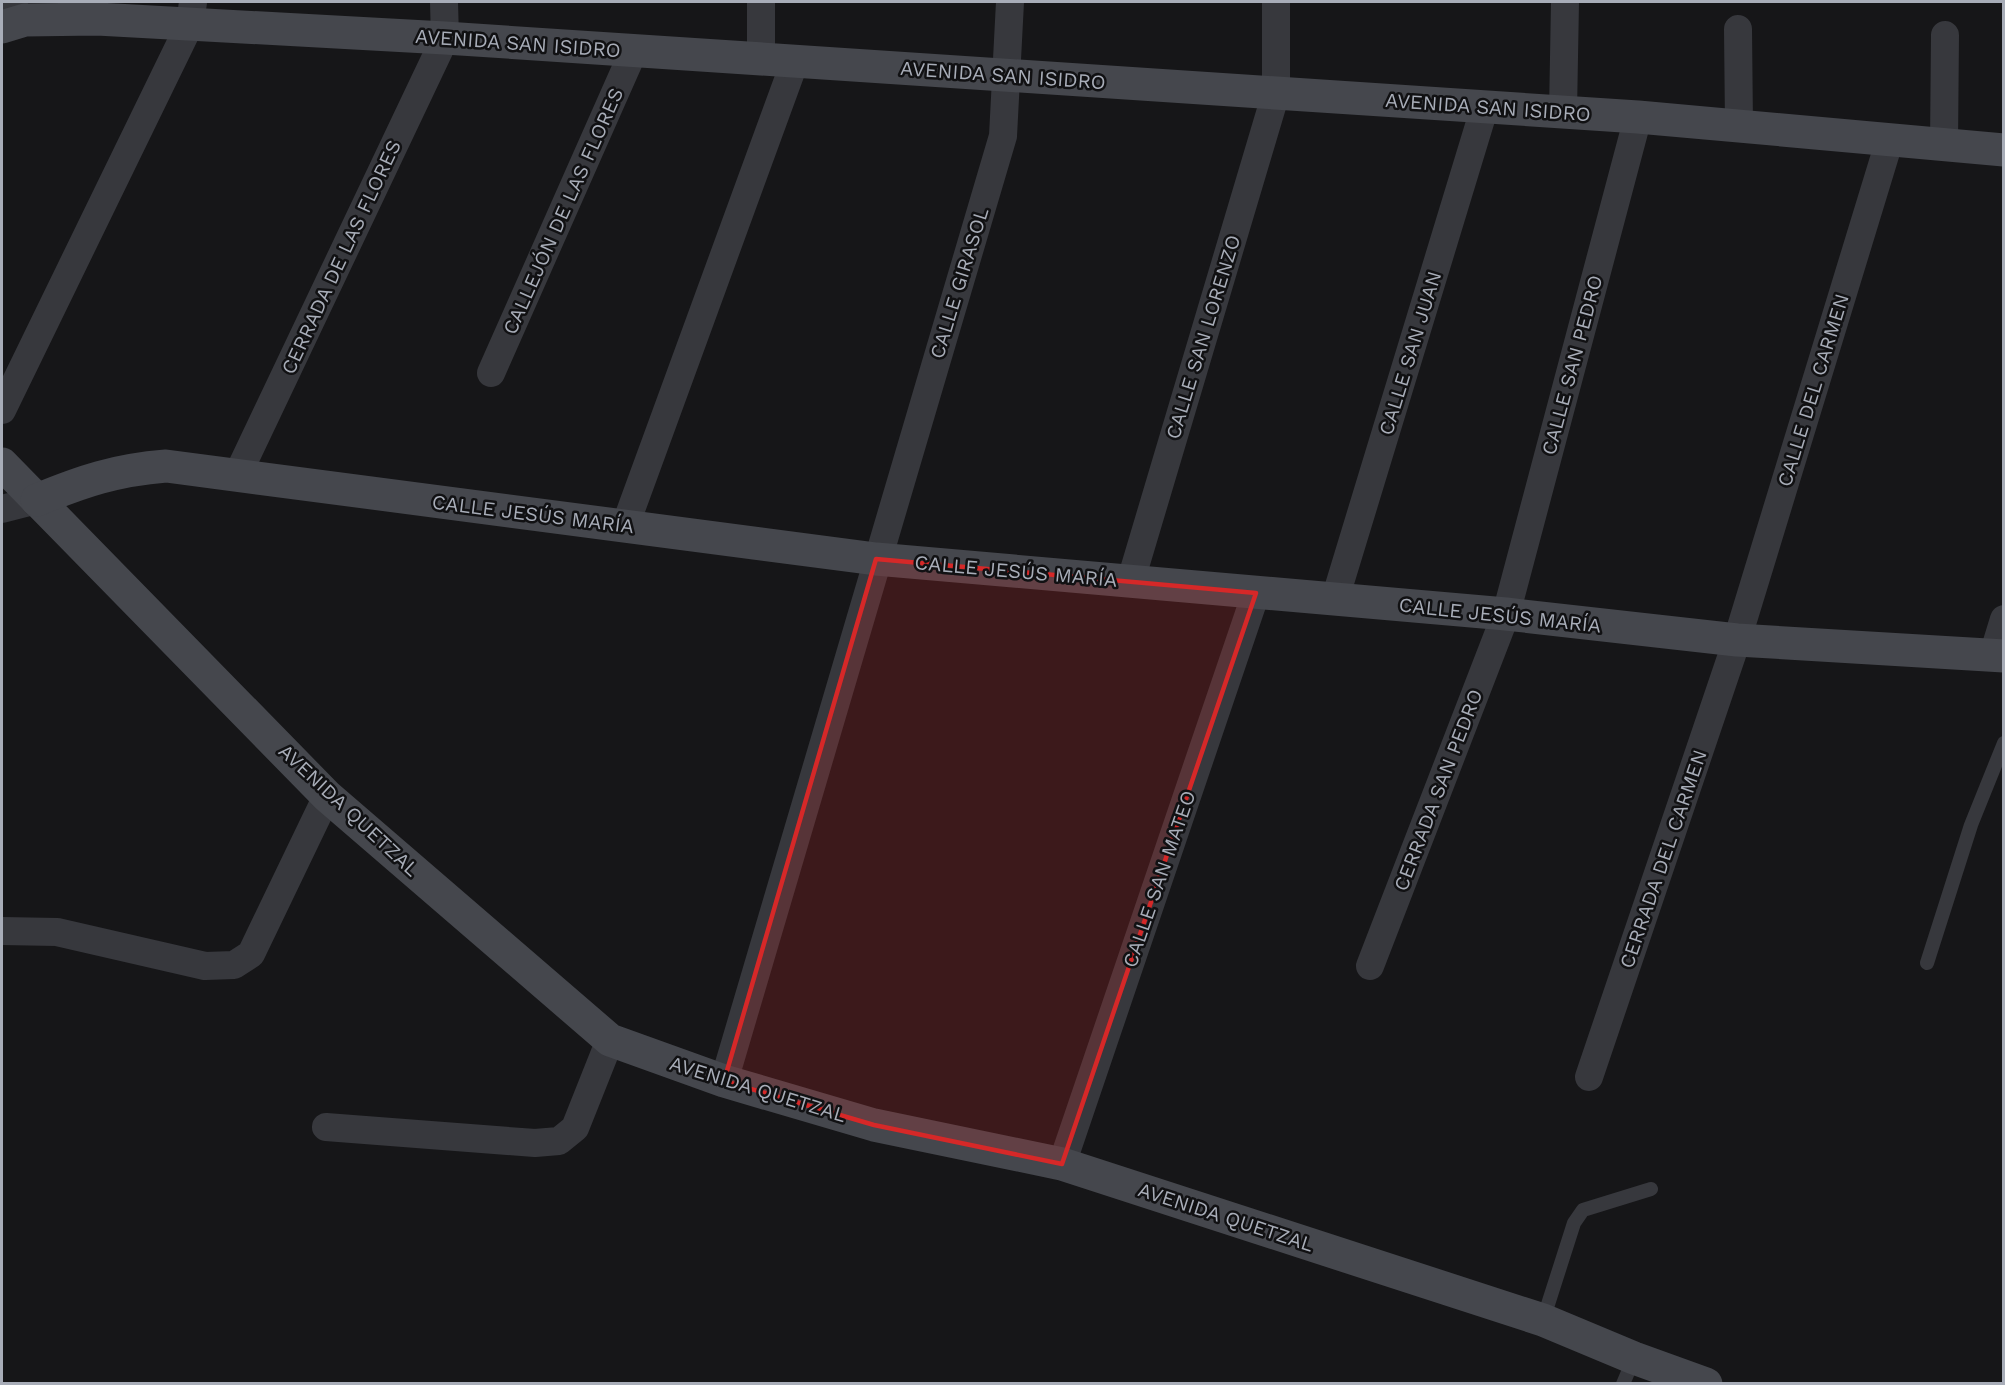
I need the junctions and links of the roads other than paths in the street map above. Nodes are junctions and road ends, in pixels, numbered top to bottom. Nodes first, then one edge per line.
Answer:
1 (444, 2) edge
2 (761, 2) edge
3 (1010, 2) edge
4 (1276, 2) edge
5 (1565, 2) edge
6 (97, 10) edge
7 (191, 13) edge
8 (11, 16) edge
9 (1738, 29) dead end
10 (1945, 35) dead end
11 (445, 38) junction
12 (634, 50) junction
13 (761, 58) junction
14 (795, 61) junction
15 (1008, 75) junction
16 (1276, 93) junction
17 (1485, 106) junction
18 (1563, 112) junction
19 (1638, 117) junction
20 (1739, 126) junction
21 (1890, 139) junction
22 (1944, 144) junction
23 (2004, 150) edge
24 (491, 373) dead end
25 (2, 410) edge
26 (2, 464) edge
27 (237, 476) junction
28 (37, 500) junction
29 (2, 509) edge
30 (625, 526) junction
31 (876, 560) junction
32 (1131, 580) junction
33 (1256, 593) junction
34 (1335, 599) junction
35 (1506, 614) junction
36 (2004, 619) edge
37 (1737, 640) junction
38 (1999, 656) edge
39 (2004, 743) edge
40 (327, 796) junction
41 (2, 931) edge
42 (1927, 963) dead end
43 (1370, 966) dead end
44 (610, 1040) junction
45 (1589, 1077) dead end
46 (724, 1081) junction
47 (326, 1127) dead end
48 (1062, 1164) junction
49 (1651, 1189) dead end
50 (1543, 1320) junction
51 (1629, 1371) edge
52 (1706, 1383) edge

1 - 11 street
2 - 13 street
3 - 15 street, CALLE GIRASOL
4 - 16 street, CALLE SAN LORENZO
5 - 18 street
6 - 7 main road, AVENIDA SAN ISIDRO
6 - 8 main road, AVENIDA SAN ISIDRO
7 - 11 main road, AVENIDA SAN ISIDRO
7 - 25 street
9 - 20 street
10 - 22 street
11 - 12 main road, AVENIDA SAN ISIDRO
11 - 27 street, CERRADA DE LAS FLORES
12 - 13 main road, AVENIDA SAN ISIDRO
12 - 24 street, CALLEJÓN DE LAS FLORES
13 - 14 main road, AVENIDA SAN ISIDRO
14 - 15 main road, AVENIDA SAN ISIDRO
14 - 30 street
15 - 16 main road, AVENIDA SAN ISIDRO
15 - 31 street, CALLE GIRASOL
16 - 17 main road, AVENIDA SAN ISIDRO
16 - 32 street, CALLE SAN LORENZO
17 - 18 main road, AVENIDA SAN ISIDRO
17 - 34 street, CALLE SAN JUAN
18 - 19 main road, AVENIDA SAN ISIDRO
19 - 20 main road, AVENIDA SAN ISIDRO
19 - 35 street, CALLE SAN PEDRO
20 - 21 main road, AVENIDA SAN ISIDRO
21 - 22 main road, AVENIDA SAN ISIDRO
21 - 37 street, CALLE DEL CARMEN
22 - 23 main road, AVENIDA SAN ISIDRO
26 - 28 main road, AVENIDA QUETZAL
27 - 28 main road, CALLE JESÚS MARÍA
27 - 30 main road, CALLE JESÚS MARÍA
28 - 29 street
28 - 40 main road, AVENIDA QUETZAL
30 - 31 main road, CALLE JESÚS MARÍA
31 - 32 main road, CALLE JESÚS MARÍA
31 - 46 street, CALLE GIRASOL
32 - 33 main road, CALLE JESÚS MARÍA
33 - 34 main road, CALLE JESÚS MARÍA
33 - 48 street, CALLE SAN MATEO
34 - 35 main road, CALLE JESÚS MARÍA
35 - 37 main road, CALLE JESÚS MARÍA
35 - 43 street, CERRADA SAN PEDRO
36 - 38 street
37 - 38 main road, CALLE JESÚS MARÍA
37 - 45 street, CERRADA DEL CARMEN
39 - 42 lane
40 - 41 street
40 - 44 main road, AVENIDA QUETZAL
44 - 46 main road, AVENIDA QUETZAL
44 - 47 street
46 - 48 main road, AVENIDA QUETZAL
48 - 50 main road, AVENIDA QUETZAL
49 - 50 lane
50 - 51 main road, AVENIDA QUETZAL
51 - 52 main road, AVENIDA QUETZAL

